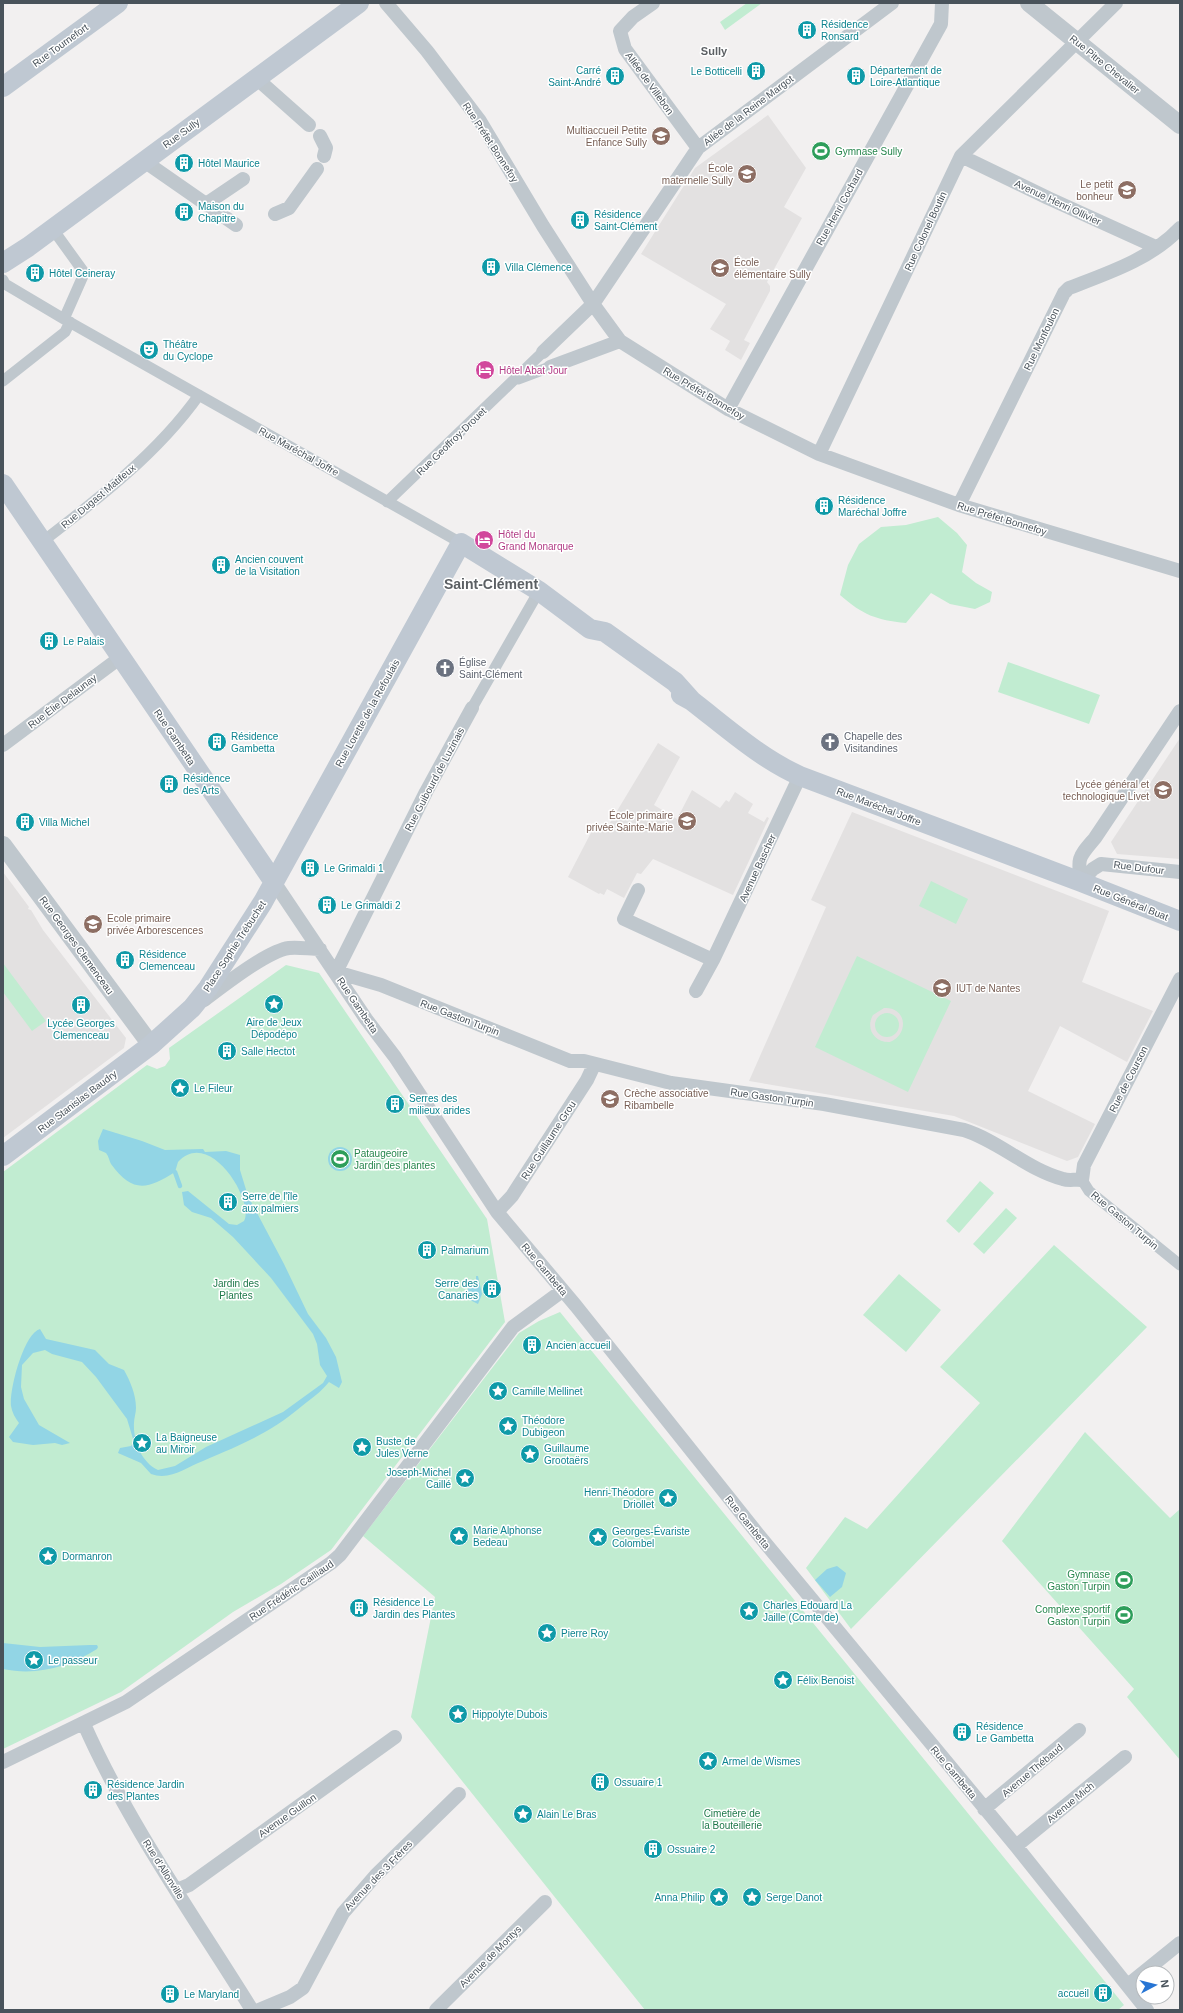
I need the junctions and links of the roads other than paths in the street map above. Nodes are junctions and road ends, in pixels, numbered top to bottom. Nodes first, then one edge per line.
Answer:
1 (118, 3) edge
2 (359, 3) edge
3 (386, 3) edge
4 (653, 3) edge
5 (892, 3) edge
6 (942, 3) edge
7 (1029, 3) edge
8 (1116, 3) edge
9 (1077, 42) junction
10 (256, 78) junction
11 (3, 87) edge
12 (309, 125) dead end
13 (1180, 125) edge
14 (320, 136) dead end
15 (698, 148) junction
16 (324, 156) dead end
17 (961, 156) junction
18 (144, 161) junction
19 (317, 169) dead end
20 (243, 179) dead end
21 (206, 204) junction
22 (275, 214) dead end
23 (236, 225) dead end
24 (52, 228) junction
25 (1180, 228) edge
26 (1156, 247) junction
27 (3, 263) edge
28 (3, 280) edge
29 (593, 304) junction
30 (67, 321) junction
31 (620, 341) junction
32 (543, 352) joint
33 (550, 367) joint
34 (3, 381) edge
35 (514, 381) junction
36 (199, 395) junction
37 (728, 410) junction
38 (819, 454) junction
39 (3, 484) edge
40 (387, 502) junction
41 (959, 506) junction
42 (42, 542) junction
43 (461, 543) junction
44 (1180, 571) edge
45 (539, 590) junction
46 (120, 657) junction
47 (472, 708) joint
48 (1180, 711) edge
49 (3, 745) edge
50 (800, 776) junction
51 (3, 845) edge
52 (1180, 872) edge
53 (1087, 875) junction
54 (274, 882) junction
55 (638, 890) dead end
56 (1180, 922) edge
57 (320, 949) junction
58 (713, 960) junction
59 (336, 972) junction
60 (1180, 979) edge
61 (696, 991) dead end
62 (192, 1008) junction
63 (151, 1045) junction
64 (594, 1065) junction
65 (3, 1156) edge
66 (1082, 1180) junction
67 (497, 1212) junction
68 (1180, 1265) edge
69 (562, 1291) junction
70 (84, 1724) junction
71 (1078, 1730) dead end
72 (396, 1737) dead end
73 (1125, 1757) dead end
74 (3, 1762) edge
75 (459, 1794) dead end
76 (984, 1809) junction
77 (1016, 1846) junction
78 (177, 1890) junction
79 (545, 1902) dead end
80 (1180, 1943) edge
81 (1128, 1985) junction
82 (252, 2010) edge
83 (259, 2010) edge
84 (436, 2010) edge
85 (1147, 2010) edge

1 - 11 main road, Rue Tournefort
2 - 10 main road, Rue Sully
3 - 29 street, Rue Préfet Bonnefoy
4 - 15 street, Allée de Villebon
5 - 15 street, Allée de la Reine Margot
6 - 37 street, Rue Henri Cochard
7 - 9 street, Rue Pitre Chevalier
8 - 9 street, Rue Colonel Boutin
9 - 13 street, Rue Pitre Chevalier
9 - 17 street, Rue Colonel Boutin
10 - 12 street
10 - 18 main road, Rue Sully
14 - 16 street
15 - 29 street, Allée de la Reine Margot
17 - 26 street, Avenue Henri Ollivier
17 - 38 street, Rue Colonel Boutin
18 - 21 street
18 - 24 main road, Rue Sully
19 - 22 street
20 - 21 street
21 - 23 street
24 - 27 main road, Rue Sully
24 - 30 street
25 - 26 street, Rue Monfoulon
26 - 41 street, Rue Monfoulon
28 - 30 street, Rue Maréchal Joffre
29 - 31 street, Rue Préfet Bonnefoy
29 - 32 street, Rue Geoffroy-Drouet
30 - 34 street
30 - 36 street, Rue Maréchal Joffre
31 - 33 street, Rue Geoffroy-Drouet
31 - 37 street, Rue Préfet Bonnefoy
32 - 35 street, Rue Geoffroy-Drouet
33 - 35 street, Rue Geoffroy-Drouet
35 - 40 street, Rue Geoffroy-Drouet
36 - 40 street, Rue Maréchal Joffre
36 - 42 street, Rue Dugast Matifeux
37 - 38 street, Rue Préfet Bonnefoy
38 - 41 street, Rue Préfet Bonnefoy
39 - 42 main road, Rue Gambetta
40 - 43 street, Rue Maréchal Joffre
41 - 44 street, Rue Préfet Bonnefoy
42 - 46 main road, Rue Gambetta
43 - 45 main road, Rue Maréchal Joffre
43 - 54 main road, Rue Lorette de la Refoulais
45 - 47 street, Rue Guibourd de Luzinais
45 - 50 main road, Rue Maréchal Joffre
46 - 49 street, Rue Élie Delaunay
46 - 54 main road, Rue Gambetta
47 - 59 street, Rue Guibourd de Luzinais
48 - 53 street
50 - 53 main road, Rue Maréchal Joffre
50 - 58 street, Avenue Bascher
51 - 63 street, Rue Georges Clemenceau
52 - 53 street, Rue Dufour
53 - 56 main road, Rue Général Buat
54 - 57 street, Rue Gambetta
54 - 62 main road, Place Sophie Trébuchet
55 - 58 street
57 - 59 street, Rue Gambetta
57 - 62 street, Place Sophie Trébuchet
58 - 61 street, Avenue Bascher
59 - 64 street, Rue Gaston Turpin
59 - 67 street, Rue Gambetta
60 - 66 street, Rue de Courson
62 - 63 main road, Place Sophie Trébuchet
63 - 65 main road, Rue Stanislas Baudry
64 - 66 street, Rue Gaston Turpin
64 - 67 street, Rue Guillaume Grou
66 - 68 street, Rue Gaston Turpin
67 - 69 street, Rue Gambetta
69 - 70 street, Rue Frédéric Cailliaud
69 - 76 street, Rue Gambetta
70 - 74 street, Rue Frédéric Cailliaud
70 - 78 street, Rue d'Allonville
71 - 76 street, Avenue Thébaud
72 - 78 street, Avenue Guillon
73 - 77 street, Avenue Mich
75 - 83 street, Avenue des 3 Frères
76 - 77 street, Rue Gambetta
77 - 81 street, Rue Gambetta
78 - 82 street, Rue d'Allonville
79 - 84 street, Avenue de Montys
80 - 81 street
81 - 85 street, Rue Gambetta

